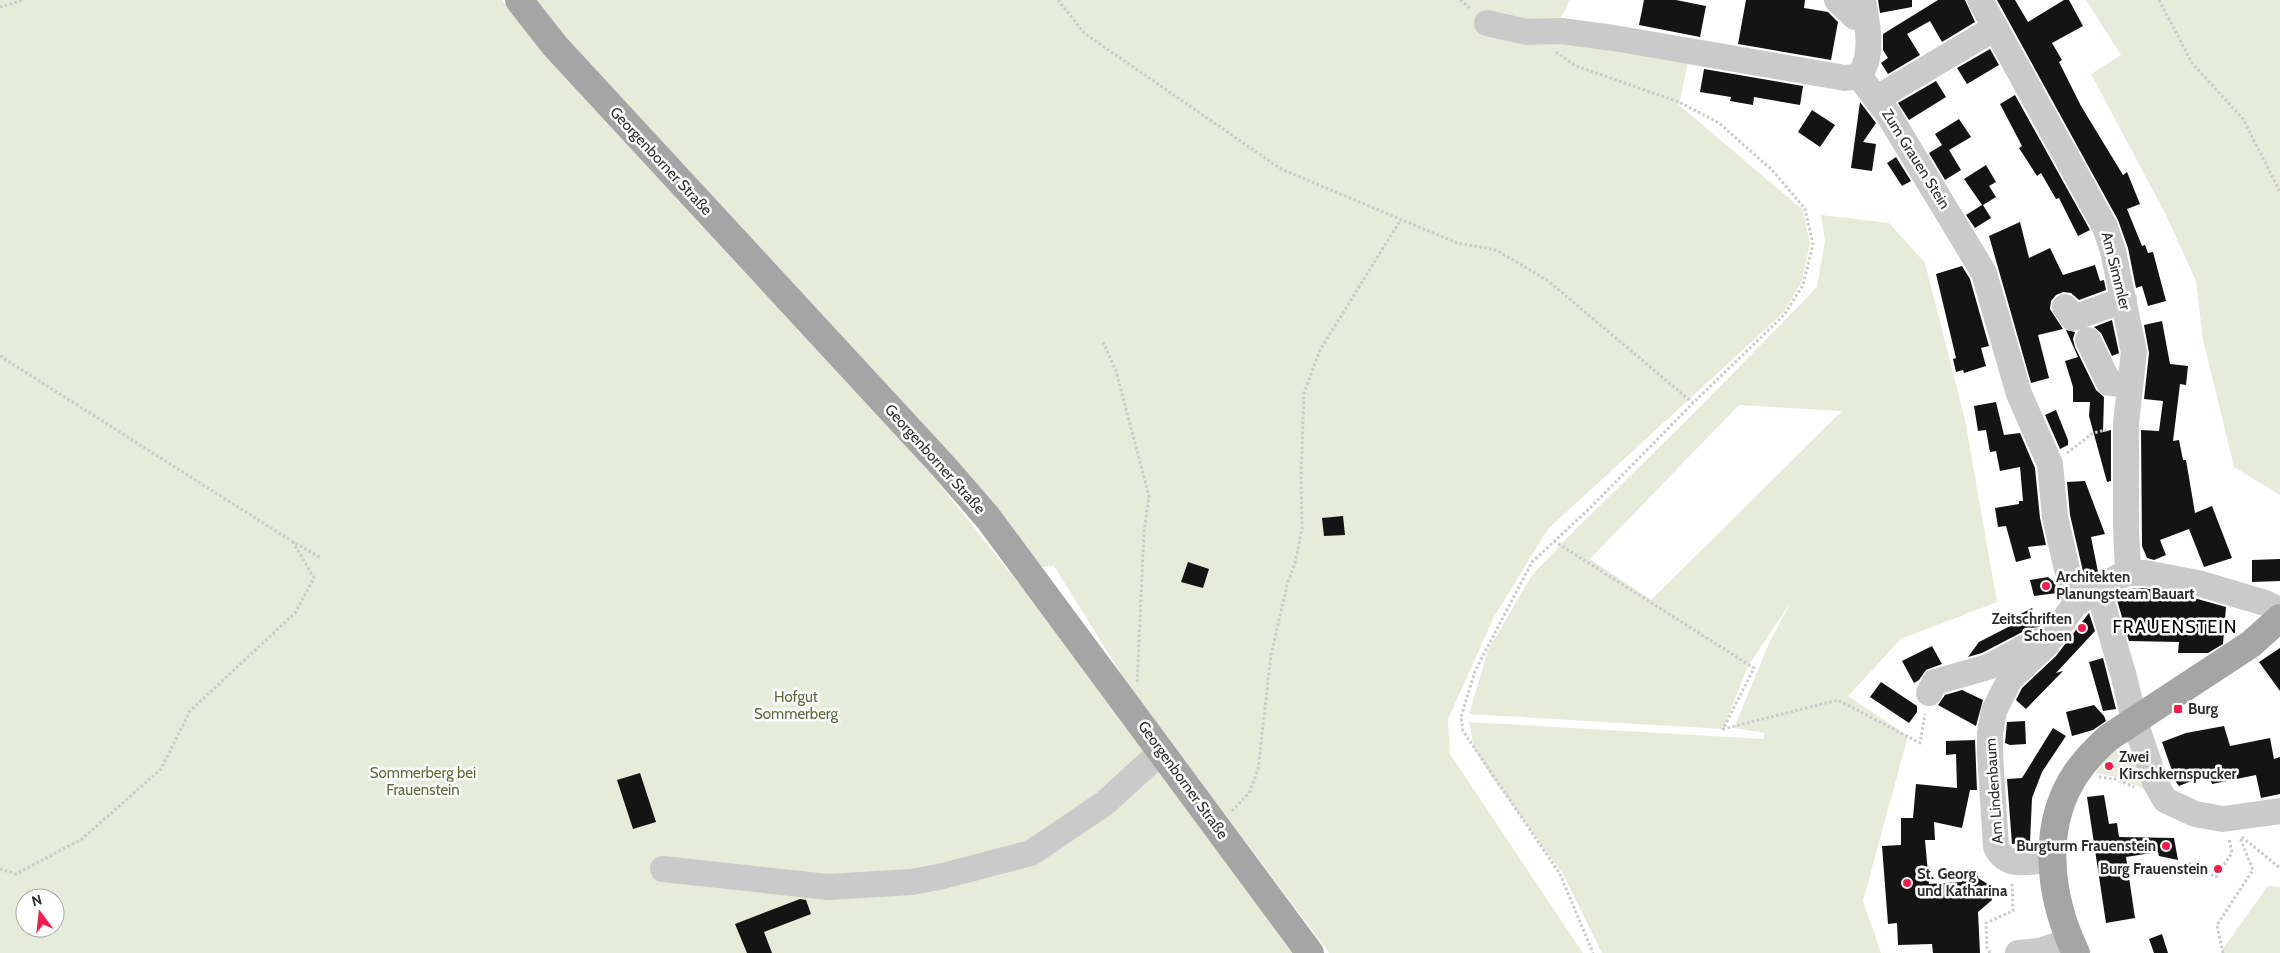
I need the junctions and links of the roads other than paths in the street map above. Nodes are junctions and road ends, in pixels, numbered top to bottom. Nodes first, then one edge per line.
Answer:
1 (519, 0) edge
2 (1837, 0) edge
3 (1980, 0) edge
4 (1864, 10) edge
5 (1487, 23) dead end
6 (1995, 28) junction
7 (1859, 76) junction
8 (1877, 98) junction
9 (2124, 300) junction
10 (2065, 307) dead end
11 (2088, 340) dead end
12 (2129, 384) junction
13 (2128, 574) junction
14 (2098, 589) junction
15 (2075, 604) junction
16 (2280, 610) edge
17 (2280, 618) edge
18 (2054, 633) junction
19 (1929, 693) road end
20 (2134, 719) junction
21 (1160, 749) junction
22 (2280, 811) edge
23 (2052, 859) junction
24 (662, 869) dead end
25 (2073, 947) edge
26 (1310, 953) edge
27 (2018, 953) edge

1 - 21 main road, Georgenborner Straße
2 - 4 street
3 - 6 street, Am Simmler
4 - 7 street
5 - 7 street
6 - 8 street
6 - 9 street, Am Simmler
7 - 8 street, Zum Grauen Stein
8 - 15 street, Zum Grauen Stein
9 - 10 street
9 - 12 street, Am Simmler
11 - 12 street
12 - 13 street, Am Simmler
13 - 14 street, Am Lindenbaum
13 - 16 street, Am Lindenbaum
14 - 15 street, Am Lindenbaum
14 - 20 street
15 - 18 street, Am Lindenbaum
17 - 20 main road
18 - 19 street, Am Lindenbaum
18 - 23 street, Am Lindenbaum
20 - 22 street
20 - 23 main road
21 - 24 street
21 - 26 main road, Georgenborner Straße
23 - 25 main road
25 - 27 street

